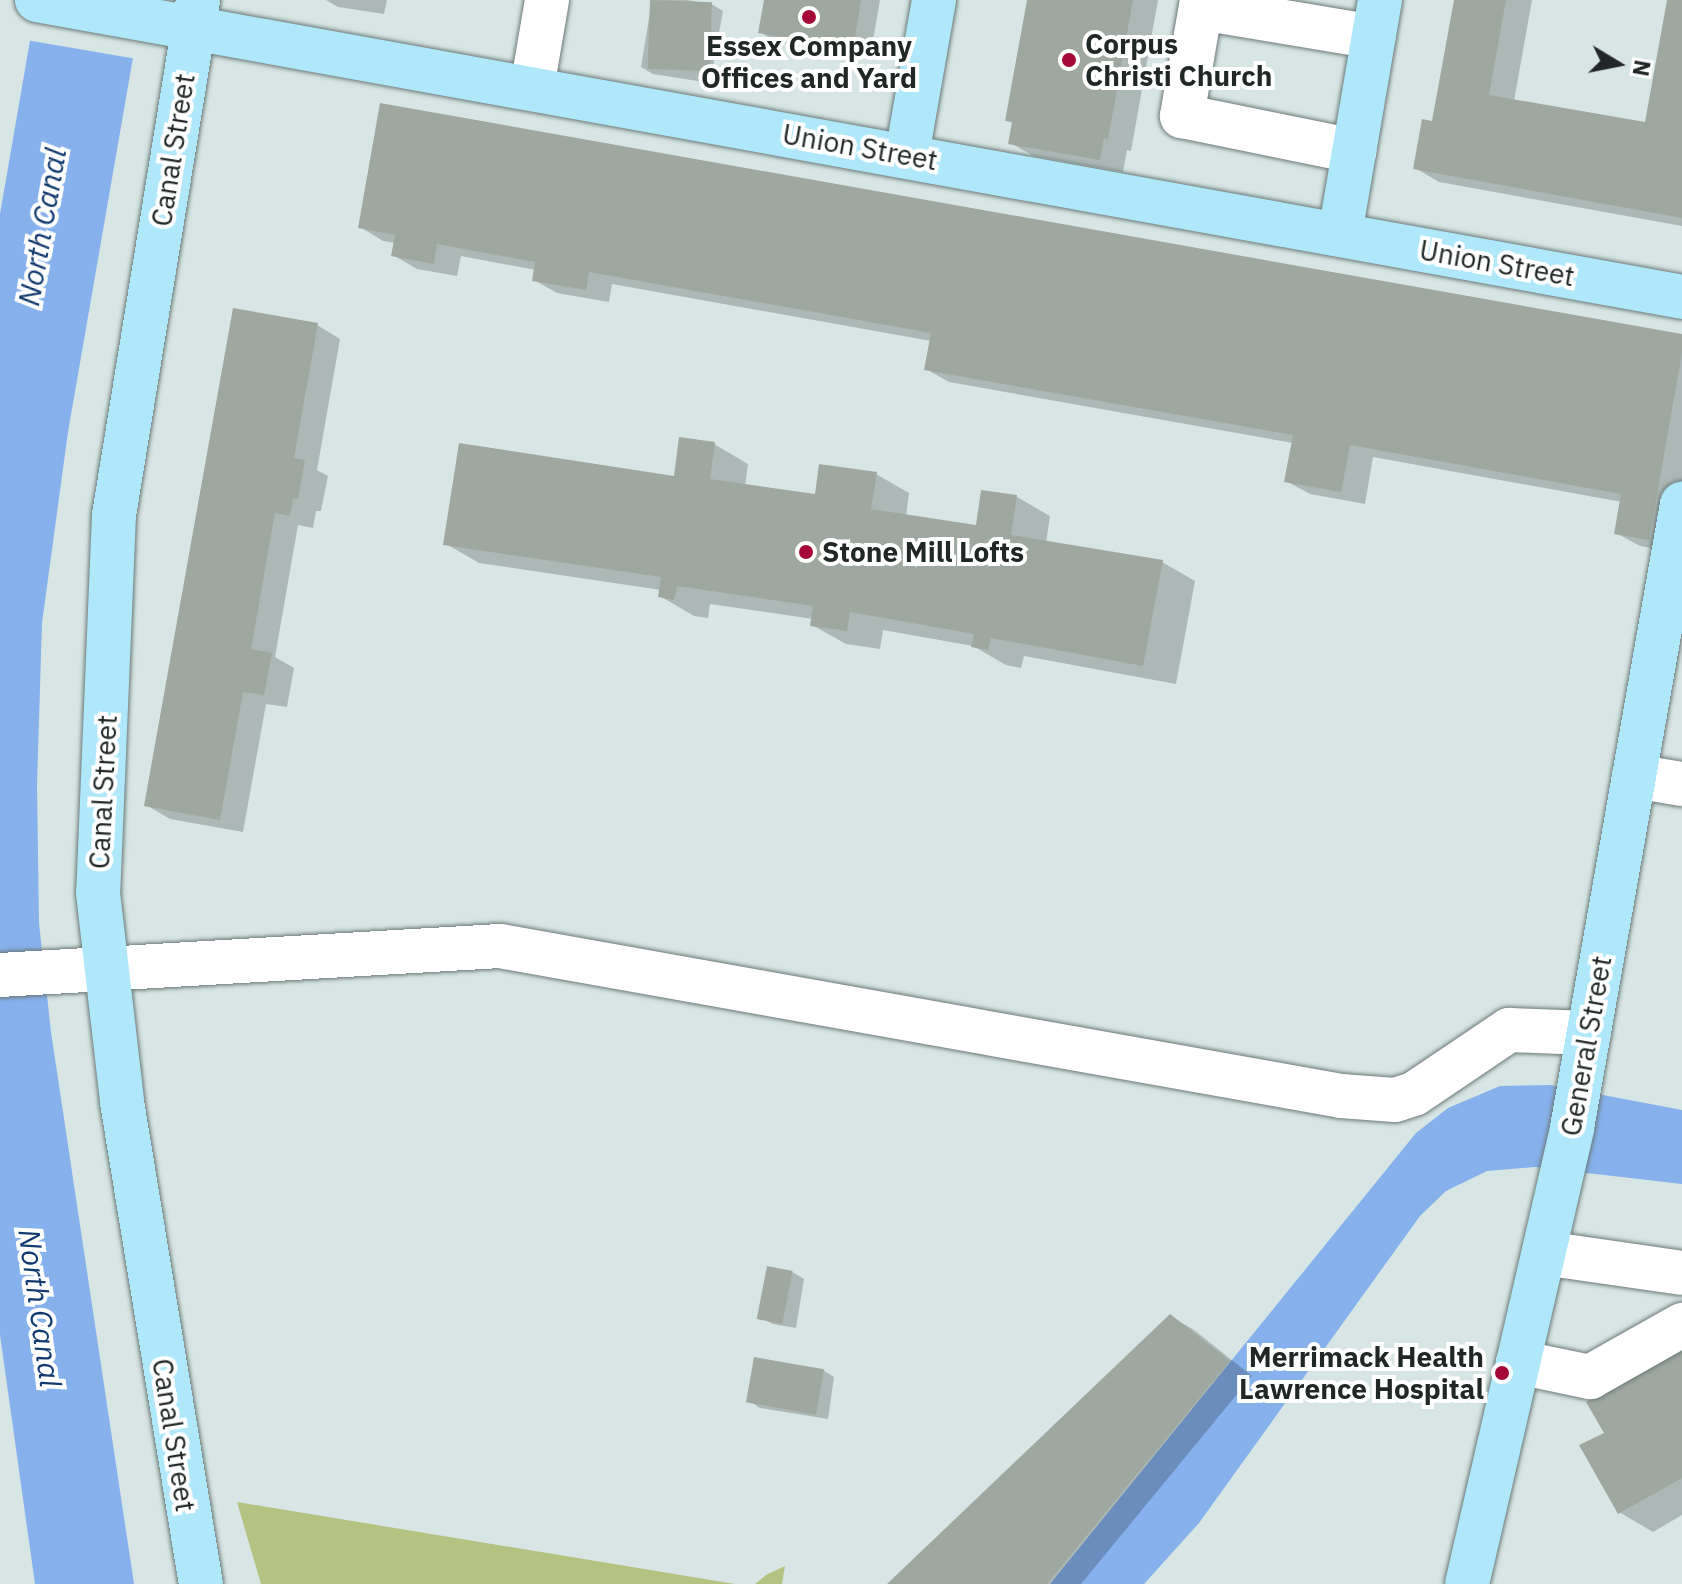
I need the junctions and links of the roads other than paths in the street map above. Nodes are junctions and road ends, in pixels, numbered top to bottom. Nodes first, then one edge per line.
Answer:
1 (37, 0) edge
2 (547, 0) edge
3 (934, 0) edge
4 (1202, 4) edge
5 (195, 13) edge
6 (1377, 18) edge
7 (532, 88) junction
8 (1354, 151) junction
9 (907, 155) junction
10 (1340, 234) junction
11 (1682, 297) edge
12 (1682, 504) edge
13 (1634, 776) junction
14 (1682, 784) edge
15 (108, 967) junction
16 (0, 975) edge
17 (1587, 1045) junction
18 (1544, 1253) junction
19 (1682, 1273) edge
20 (1682, 1325) edge
21 (1518, 1362) junction
22 (201, 1584) edge
23 (1467, 1584) edge

1 - 5 main road, Union Street
2 - 7 street
3 - 9 main road
4 - 6 street
4 - 8 street
5 - 7 main road, Union Street
5 - 15 main road, Canal Street
6 - 8 main road
7 - 9 main road, Union Street
8 - 10 main road
9 - 10 main road, Union Street
10 - 11 main road, Union Street
12 - 13 main road, General Street
13 - 14 street
13 - 17 main road, General Street
15 - 16 street
15 - 17 street
15 - 22 main road, Canal Street
17 - 18 main road, General Street
18 - 19 street
18 - 21 main road, General Street
20 - 21 street
21 - 23 main road, General Street

